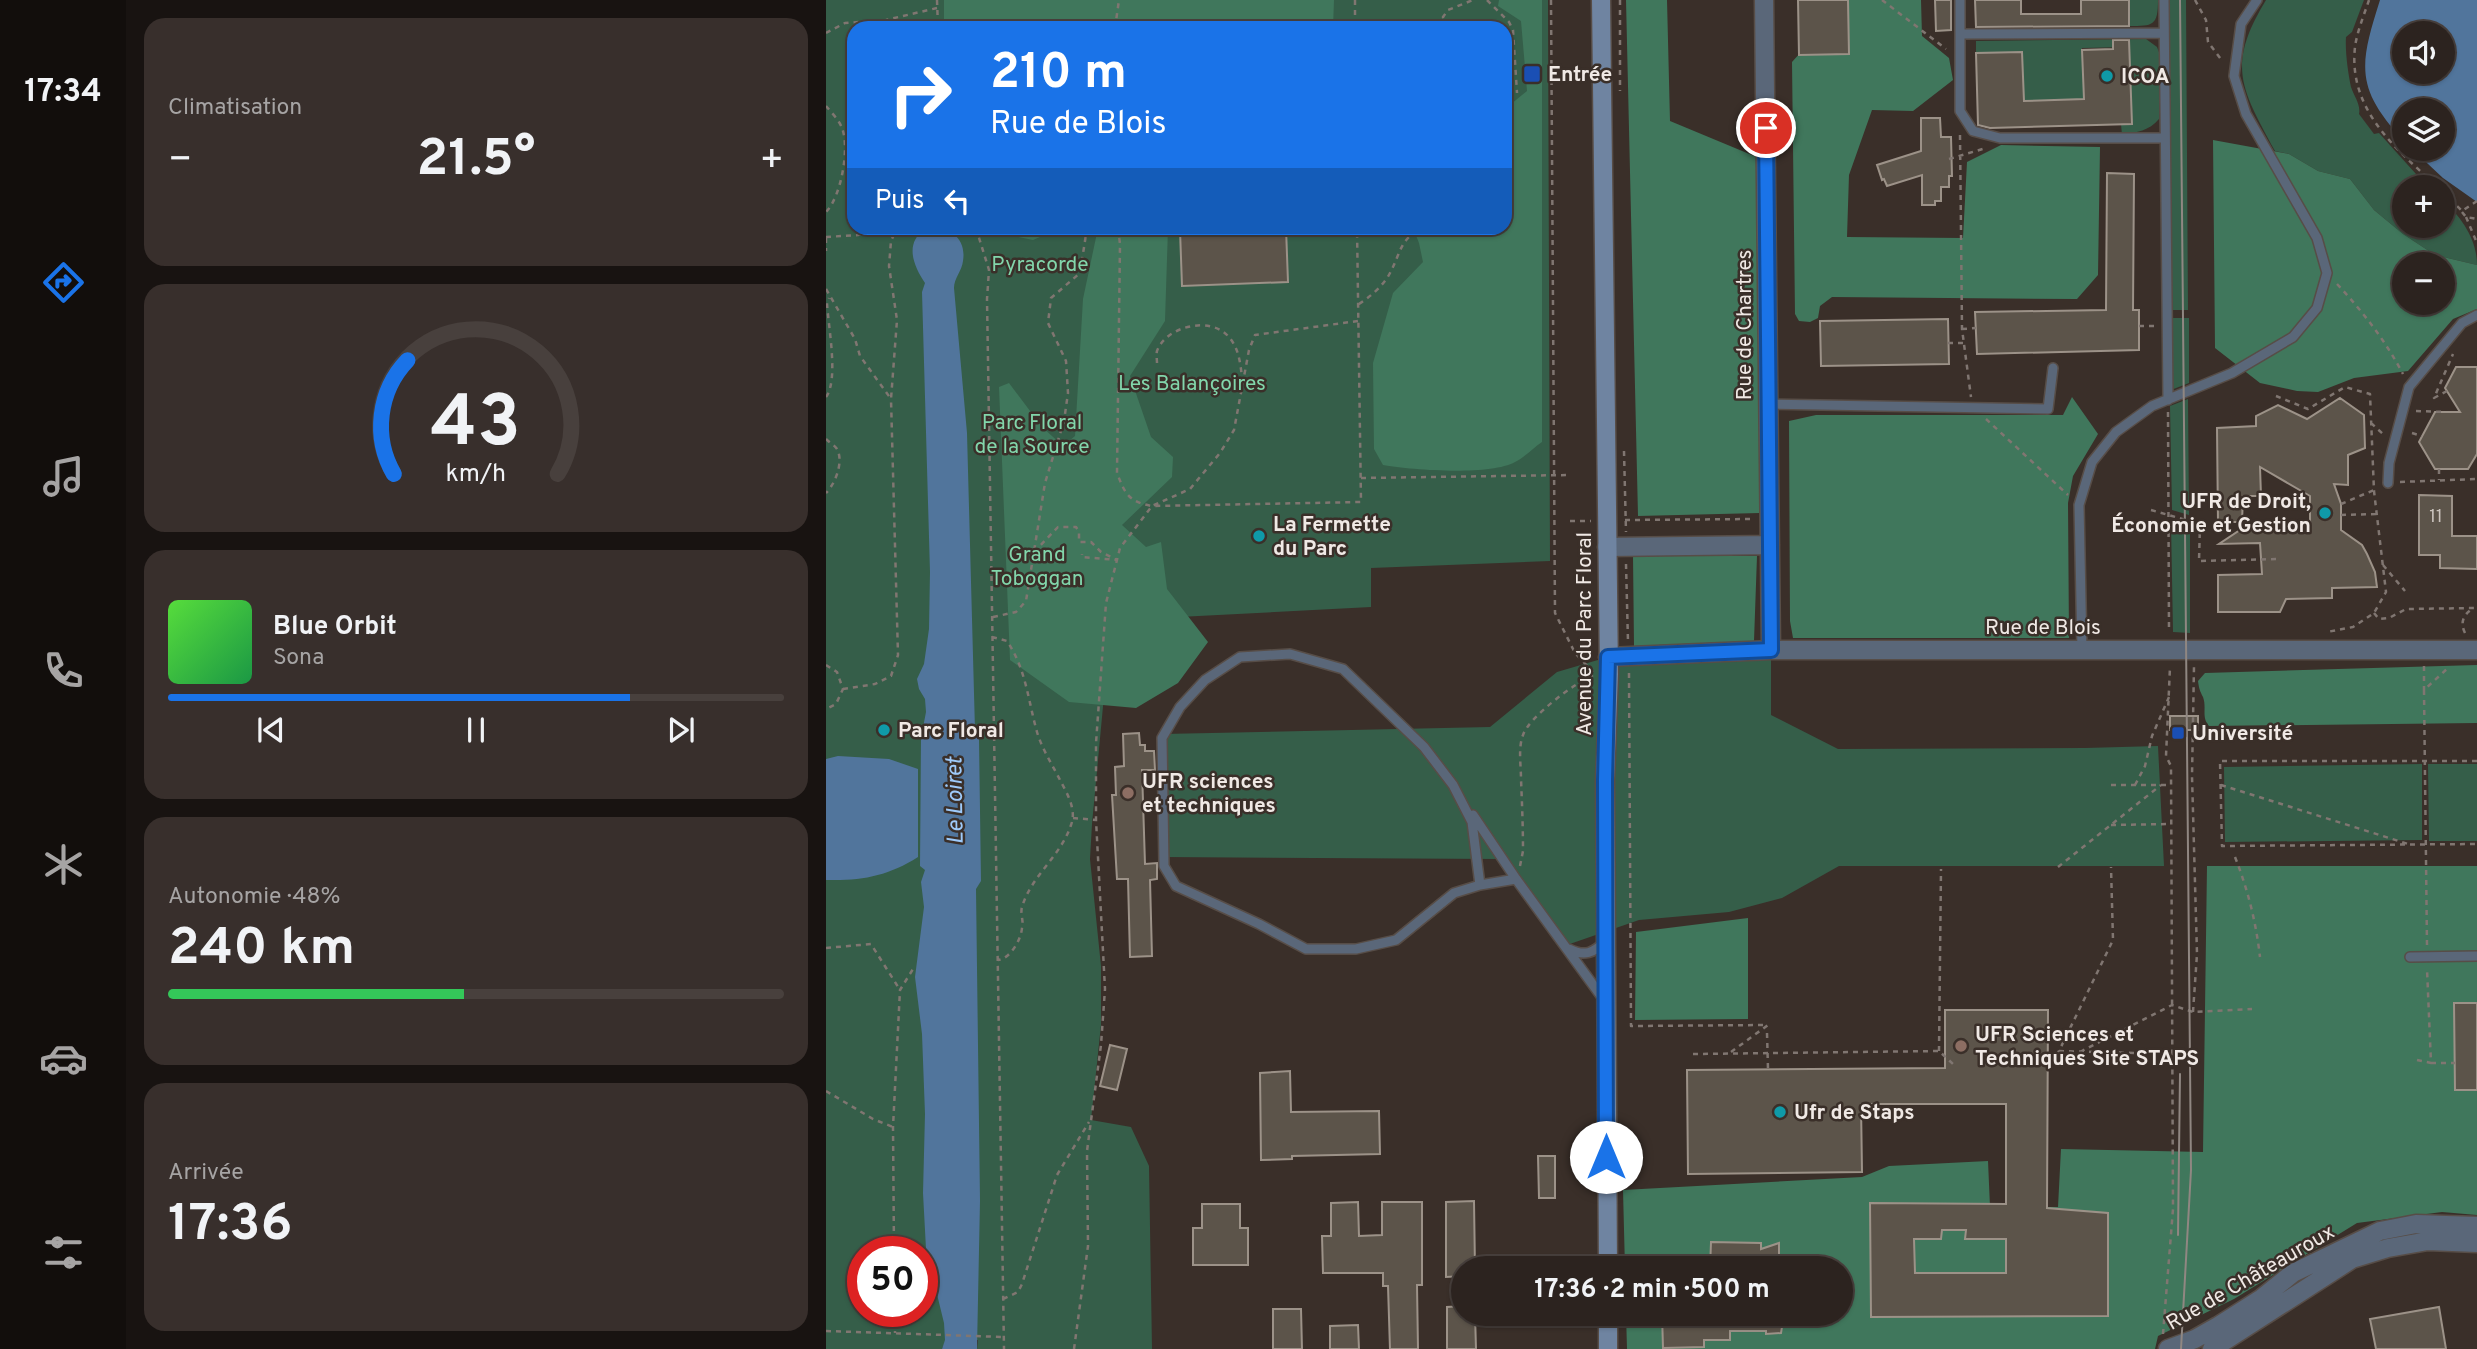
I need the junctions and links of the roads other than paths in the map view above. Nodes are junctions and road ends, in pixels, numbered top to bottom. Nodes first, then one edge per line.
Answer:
1 (1601, 0) edge
2 (1764, 0) edge
3 (1960, 0) edge
4 (2164, 0) edge
5 (2257, 0) edge
6 (2164, 33) junction
7 (1959, 34) junction
8 (2165, 138) junction
9 (2477, 315) edge
10 (2053, 368) dead end
11 (2168, 400) junction
12 (1768, 404) junction
13 (2388, 483) road end
14 (1770, 545) junction
15 (1607, 547) junction
16 (2467, 645) edge
17 (1771, 650) junction
18 (2082, 650) junction
19 (1608, 657) junction
20 (1452, 785) junction
21 (1516, 879) junction
22 (1480, 885) junction
23 (1607, 940) junction
24 (1568, 949) junction
25 (2410, 957) dead end
26 (2477, 957) edge
27 (1605, 1001) junction
28 (2477, 1226) edge
29 (2477, 1243) edge
30 (1608, 1256) edge
31 (1608, 1326) edge
32 (2166, 1344) edge
33 (1608, 1349) edge
34 (2211, 1349) edge

1 - 15 main road, Avenue du Parc Floral
2 - 12 street, Rue de Chartres
3 - 7 lane
4 - 6 lane
5 - 11 lane
6 - 7 lane
6 - 8 lane
7 - 8 lane
8 - 11 lane
9 - 13 lane
10 - 12 lane
11 - 18 lane
12 - 14 street, Rue de Chartres
14 - 15 street
14 - 17 street, Rue de Chartres
15 - 19 main road, Avenue du Parc Floral
16 - 18 street, Rue de Blois
17 - 18 street, Rue de Blois
17 - 19 street, Rue de Blois
19 - 23 main road, Avenue du Parc Floral
20 - 21 lane
20 - 22 lane
20 - 22 lane
21 - 22 lane
21 - 24 lane
23 - 24 lane
23 - 27 main road, Avenue du Parc Floral
24 - 27 lane
25 - 26 lane
27 - 30 main road, Avenue du Parc Floral
28 - 32 street, Rue de Châteauroux
29 - 34 street, Rue de Châteauroux
31 - 33 main road

